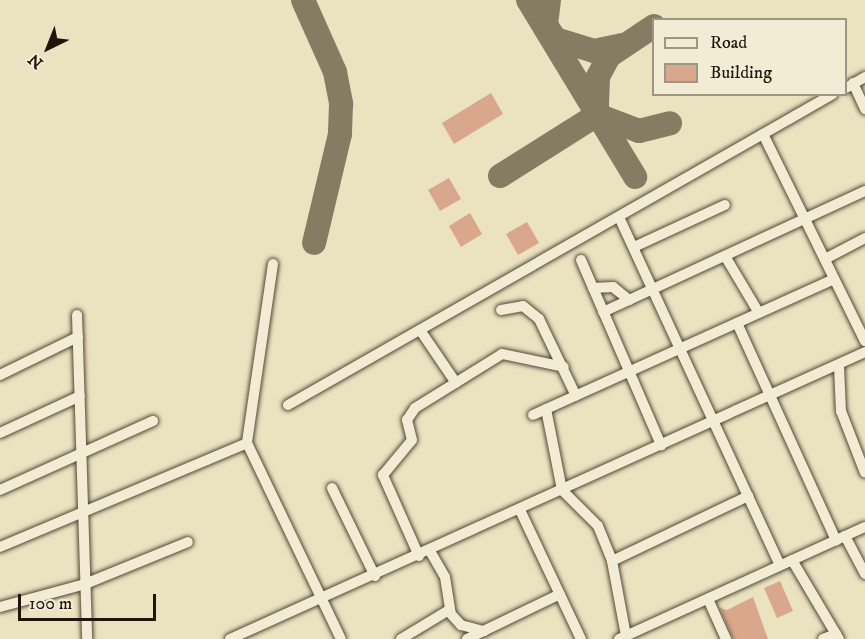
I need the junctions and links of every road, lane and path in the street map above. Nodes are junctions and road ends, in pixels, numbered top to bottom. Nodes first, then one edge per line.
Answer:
1 (865, 76) edge
2 (849, 86) edge
3 (830, 96) edge
4 (865, 109) edge
5 (763, 134) junction
6 (865, 191) edge
7 (725, 205) dead end
8 (619, 216) junction
9 (805, 219) junction
10 (865, 238) edge
11 (634, 247) junction
12 (725, 256) junction
13 (825, 259) junction
14 (581, 260) dead end
15 (273, 264) dead end
16 (834, 279) junction
17 (593, 288) junction
18 (653, 289) junction
19 (629, 300) junction
20 (501, 310) dead end
21 (603, 312) junction
22 (759, 313) junction
23 (77, 315) dead end
24 (737, 323) junction
25 (420, 330) junction
26 (78, 337) junction
27 (865, 341) edge
28 (680, 349) junction
29 (865, 352) edge
30 (839, 366) junction
31 (564, 367) junction
32 (629, 372) junction
33 (0, 375) edge
34 (456, 383) junction
35 (770, 395) junction
36 (80, 396) junction
37 (576, 396) junction
38 (288, 405) dead end
39 (546, 410) junction
40 (533, 415) dead end
41 (153, 421) dead end
42 (714, 421) junction
43 (0, 433) edge
44 (247, 443) junction
45 (661, 445) junction
46 (81, 453) junction
47 (865, 473) edge
48 (332, 488) dead end
49 (0, 489) edge
50 (562, 490) junction
51 (748, 496) junction
52 (520, 510) junction
53 (83, 512) junction
54 (865, 527) edge
55 (840, 538) junction
56 (188, 542) dead end
57 (0, 547) edge
58 (424, 553) junction
59 (792, 560) junction
60 (612, 561) junction
61 (780, 565) junction
62 (865, 574) edge
63 (375, 576) junction
64 (85, 584) junction
65 (560, 594) junction
66 (708, 599) junction
67 (322, 600) junction
68 (0, 607) edge
69 (449, 610) junction
70 (643, 628) junction
71 (484, 631) junction
72 (838, 636) edge
73 (622, 638) edge
74 (87, 639) edge
75 (230, 639) edge
76 (341, 639) edge
77 (402, 639) edge
78 (467, 639) edge
79 (581, 639) edge
80 (648, 639) edge
81 (726, 639) edge
82 (823, 639) edge

1 - 2 street
2 - 4 street
3 - 5 street
5 - 8 street
5 - 9 street
6 - 9 street
7 - 11 street
8 - 11 street
8 - 25 street
9 - 12 street
9 - 13 street
10 - 13 street
11 - 18 street
12 - 18 street
12 - 22 street
13 - 16 street
14 - 17 street
15 - 44 street
16 - 22 street
16 - 27 street
17 - 19 street
17 - 21 street
18 - 19 street
18 - 28 street
19 - 21 street
20 - 31 street
21 - 32 street
22 - 24 street
23 - 26 street
24 - 28 street
24 - 35 street
25 - 34 street
25 - 38 street
26 - 33 street
26 - 36 street
28 - 32 street
28 - 42 street
29 - 30 street
30 - 35 street
30 - 47 street
31 - 34 street
31 - 37 street
32 - 37 street
32 - 45 street
34 - 58 street
35 - 42 street
35 - 55 street
36 - 43 street
36 - 46 street
37 - 39 street
39 - 40 street
39 - 50 street
41 - 46 street
42 - 45 street
42 - 51 street
44 - 53 street
44 - 67 street
45 - 50 street
46 - 49 street
46 - 53 street
48 - 63 street
50 - 52 street
50 - 60 street
51 - 60 street
51 - 61 street
52 - 58 street
52 - 65 street
53 - 57 street
53 - 64 street
54 - 55 street
55 - 59 street
55 - 62 street
56 - 64 street
58 - 63 street
58 - 69 street
59 - 61 street
59 - 72 street
60 - 73 street
61 - 66 street
63 - 67 street
64 - 68 street
64 - 74 street
65 - 71 street
65 - 79 street
66 - 70 street
66 - 81 street
67 - 75 street
67 - 76 street
69 - 71 street
69 - 77 street
70 - 73 street
70 - 80 street
71 - 78 street
72 - 82 street

